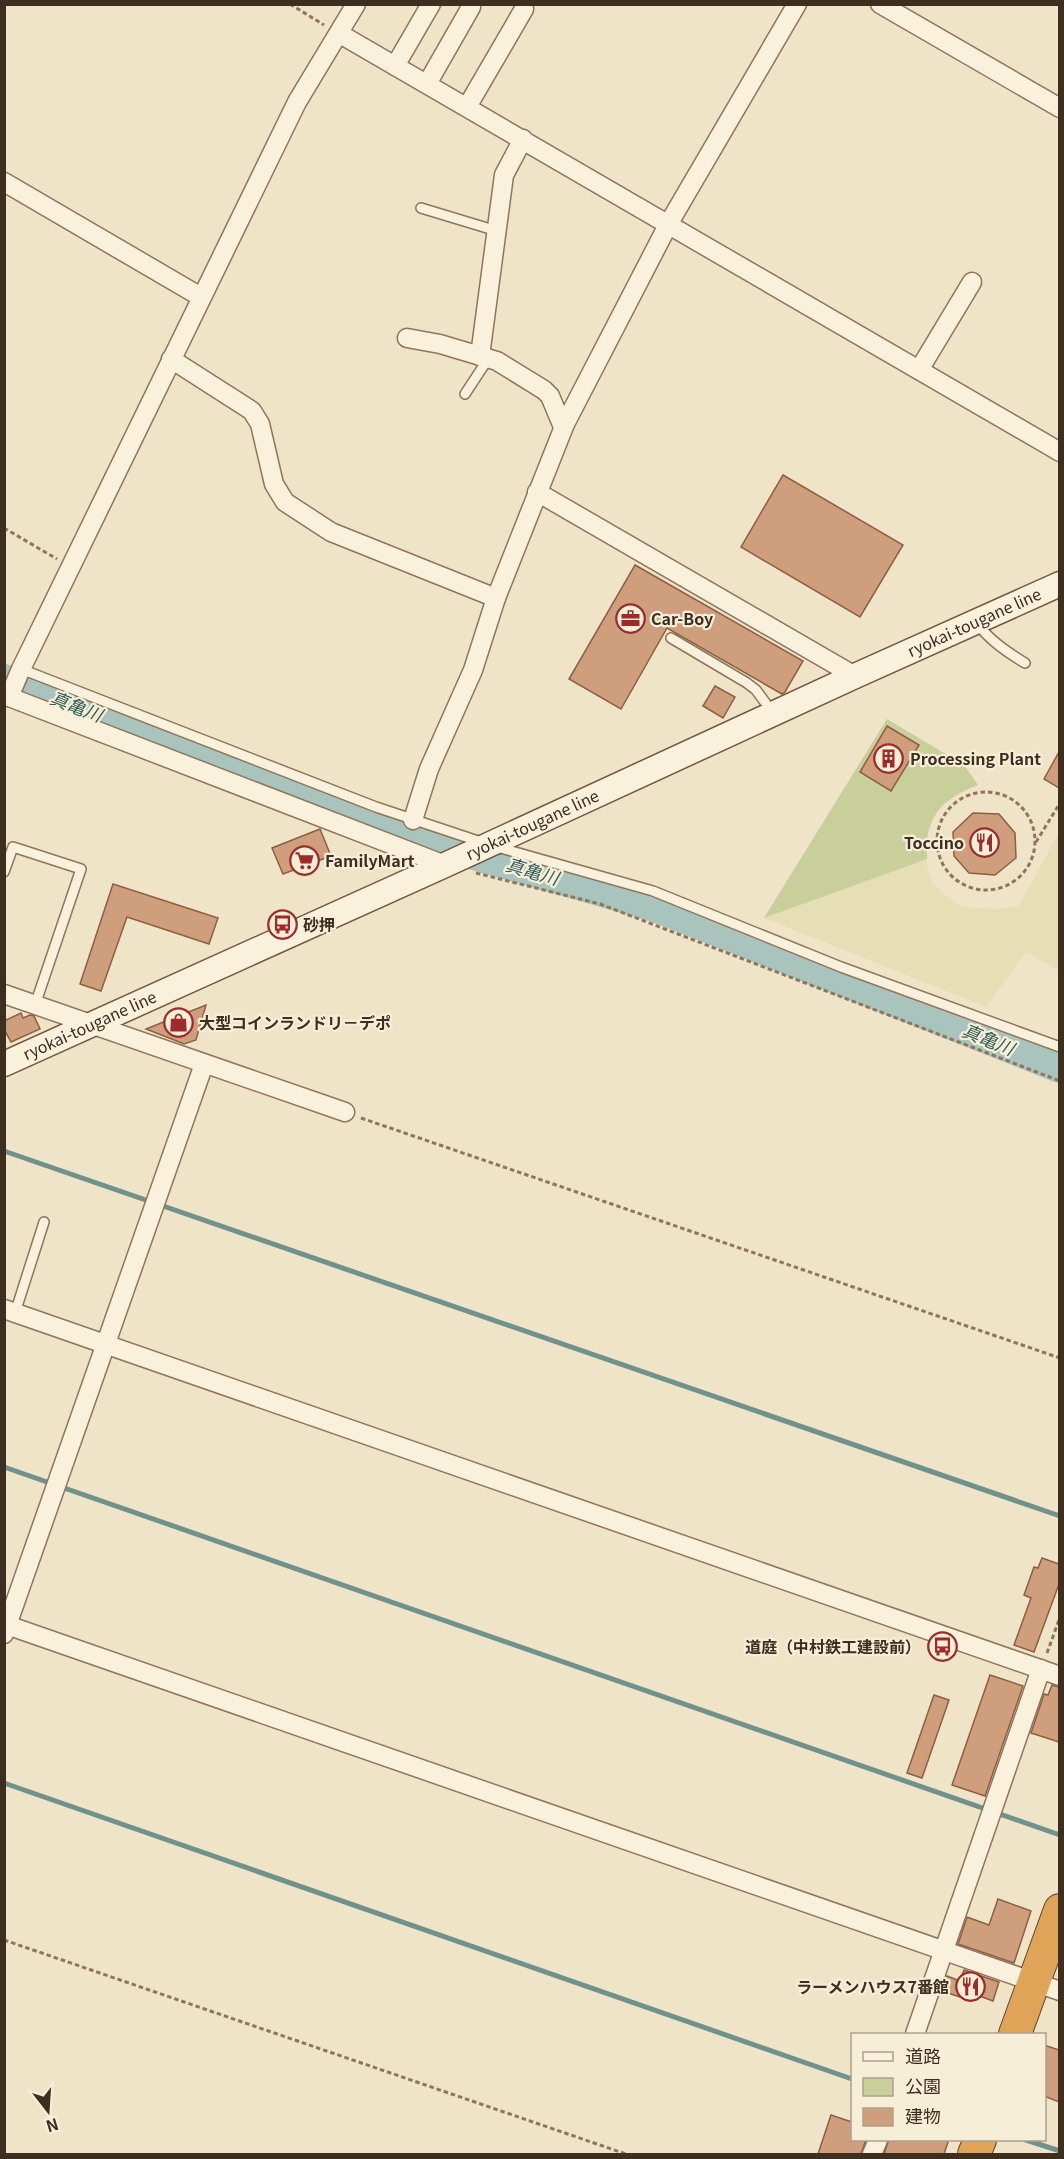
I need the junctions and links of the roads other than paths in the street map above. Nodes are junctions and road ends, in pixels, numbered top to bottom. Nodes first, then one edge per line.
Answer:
1 (356, 4) edge
2 (431, 4) edge
3 (797, 4) edge
4 (880, 4) edge
5 (471, 7) dead end
6 (524, 9) dead end
7 (340, 34) junction
8 (395, 66) junction
9 (427, 84) junction
10 (467, 107) junction
11 (1059, 108) edge
12 (523, 139) junction
13 (4, 182) edge
14 (421, 208) dead end
15 (669, 223) junction
16 (497, 231) junction
17 (972, 282) dead end
18 (201, 297) junction
19 (407, 338) dead end
20 (484, 358) junction
21 (171, 359) junction
22 (919, 370) junction
23 (465, 394) dead end
24 (563, 427) junction
25 (1059, 452) edge
26 (537, 492) junction
27 (1059, 584) edge
28 (496, 598) junction
29 (977, 622) junction
30 (671, 638) dead end
31 (1025, 663) dead end
32 (21, 669) junction
33 (855, 676) junction
34 (7, 696) edge
35 (773, 713) junction
36 (413, 820) junction
37 (489, 844) junction
38 (445, 865) junction
39 (4, 873) edge
40 (4, 994) edge
41 (35, 1005) junction
42 (92, 1025) junction
43 (1059, 1047) edge
44 (4, 1064) edge
45 (204, 1064) junction
46 (345, 1112) road end
47 (44, 1222) dead end
48 (10, 1311) edge
49 (105, 1344) junction
50 (6, 1628) edge
51 (1041, 1669) junction
52 (1059, 1676) edge
53 (1059, 1910) edge
54 (945, 1951) junction
55 (1046, 1986) edge
56 (915, 2033) edge
57 (1016, 2033) edge

1 - 7 street
2 - 8 street
3 - 15 street
4 - 11 street
5 - 9 street
6 - 10 street
7 - 8 street
7 - 18 street
8 - 9 street
9 - 10 street
10 - 12 street
12 - 15 street
12 - 16 street
13 - 18 street
14 - 16 lane
15 - 22 street
15 - 24 street
16 - 20 street
17 - 22 street
18 - 21 street
19 - 20 street
20 - 23 lane
20 - 24 street
21 - 28 street
21 - 32 street
22 - 25 street
24 - 26 street
26 - 28 street
26 - 33 street
27 - 29 main road, ryokai-tougane line
28 - 36 street
29 - 31 lane
29 - 33 main road, ryokai-tougane line
30 - 35 lane
32 - 34 street
32 - 36 lane
33 - 35 main road, ryokai-tougane line
34 - 38 street
35 - 37 main road, ryokai-tougane line
36 - 37 lane
37 - 38 main road, ryokai-tougane line
37 - 43 lane
38 - 42 main road, ryokai-tougane line
39 - 41 lane
40 - 41 street
41 - 42 street
42 - 44 main road, ryokai-tougane line
42 - 45 street
45 - 46 street
45 - 49 street
47 - 48 lane
48 - 49 street
49 - 50 street
49 - 51 street
50 - 54 street
51 - 52 street
51 - 54 street
53 - 55 highway
54 - 55 street
54 - 56 street
55 - 57 highway

